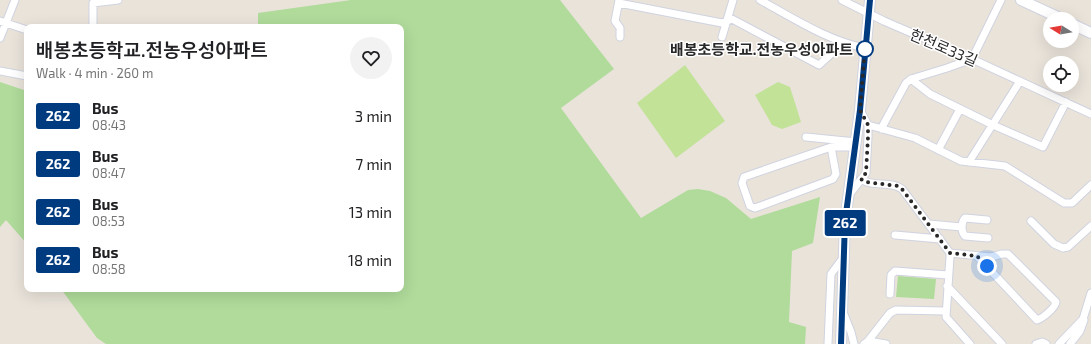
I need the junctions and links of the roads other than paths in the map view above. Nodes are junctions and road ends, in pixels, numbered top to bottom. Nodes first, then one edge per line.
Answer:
1 (15, 0) edge
2 (118, 0) edge
3 (733, 0) edge
4 (760, 0) edge
5 (842, 0) edge
6 (870, 0) edge
7 (1001, 0) edge
8 (1021, 0) edge
9 (619, 1) edge
10 (1047, 12) edge
11 (868, 13) junction
12 (727, 20) junction
13 (3, 22) edge
14 (93, 24) edge
15 (1079, 27) edge
16 (24, 29) edge
17 (1091, 33) edge
18 (620, 37) dead end
19 (722, 37) dead end
20 (0, 38) edge
21 (843, 43) junction
22 (865, 48) junction
23 (972, 59) junction
24 (0, 71) edge
25 (24, 75) edge
26 (911, 79) junction
27 (1020, 81) junction
28 (1066, 102) junction
29 (860, 110) junction
30 (960, 110) junction
31 (1091, 114) edge
32 (868, 125) junction
33 (993, 125) junction
34 (881, 130) junction
35 (806, 137) dead end
36 (855, 144) junction
37 (831, 147) junction
38 (938, 150) junction
39 (969, 162) junction
40 (861, 179) junction
41 (1091, 185) edge
42 (848, 197) junction
43 (987, 220) dead end
44 (1031, 221) dead end
45 (929, 224) junction
46 (1091, 226) edge
47 (962, 227) junction
48 (895, 235) dead end
49 (988, 238) dead end
50 (940, 239) junction
51 (950, 253) junction
52 (977, 256) junction
53 (843, 258) junction
54 (948, 275) junction
55 (947, 286) junction
56 (1091, 293) edge
57 (890, 294) dead end
58 (842, 308) junction
59 (945, 311) junction
60 (1083, 319) junction
61 (866, 342) edge
62 (828, 344) edge
63 (841, 344) edge
64 (854, 344) edge
65 (886, 344) edge
66 (970, 344) edge
67 (1002, 344) edge
68 (1036, 344) edge
69 (1046, 344) edge
70 (1059, 344) edge
71 (1070, 344) edge

1 - 13 street
2 - 14 street
3 - 12 street
4 - 21 street
5 - 11 street, 한천로33길
6 - 11 main road
7 - 23 street
8 - 10 main road
9 - 12 street
9 - 18 street
11 - 22 main road
11 - 23 street, 한천로33길
12 - 19 street
12 - 21 street
13 - 16 street
13 - 20 street
15 - 17 main road
21 - 22 street
22 - 29 main road
23 - 26 street
23 - 27 street, 한천로33길
24 - 25 street
26 - 30 street
26 - 34 street
27 - 28 street, 한천로33길
27 - 33 street
28 - 31 street, 한천로33길
28 - 33 street
29 - 32 street
29 - 36 main road
30 - 33 street
30 - 38 street
32 - 34 street
32 - 40 street
33 - 39 street
34 - 38 street
35 - 36 street
36 - 37 street
36 - 42 main road
37 - 37 street
38 - 39 street
39 - 41 street
40 - 42 street
40 - 45 street
42 - 53 main road
43 - 47 street
44 - 46 street
45 - 47 street
45 - 50 street
47 - 49 street
48 - 50 street
50 - 51 street
51 - 52 street
51 - 54 street
52 - 52 street
53 - 58 main road
53 - 62 street
54 - 55 street
54 - 57 street
55 - 59 street
55 - 67 street
56 - 60 street
58 - 63 main road
58 - 64 street
59 - 61 street
59 - 66 street
60 - 70 street
60 - 71 street
61 - 65 street
68 - 69 street

